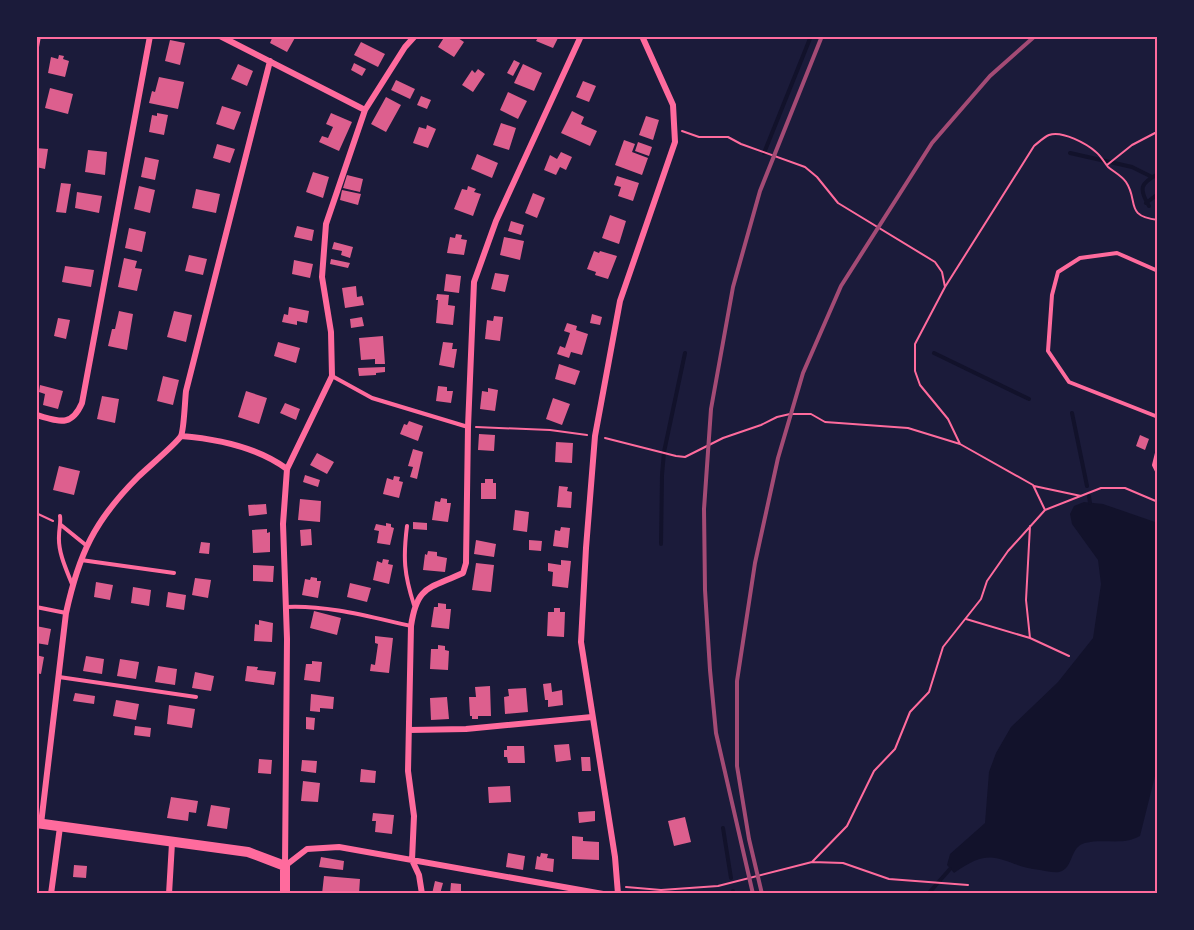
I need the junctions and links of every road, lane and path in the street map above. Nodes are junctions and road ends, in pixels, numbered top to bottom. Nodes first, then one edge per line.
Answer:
1 (38, 36) edge
2 (150, 36) edge
3 (220, 36) edge
4 (415, 36) edge
5 (581, 36) edge
6 (642, 36) edge
7 (36, 47) edge
8 (270, 61) junction
9 (365, 110) junction
10 (675, 128) junction
11 (1155, 133) dead end
12 (1107, 165) junction
13 (1158, 220) edge
14 (1158, 271) edge
15 (945, 286) junction
16 (332, 376) junction
17 (36, 415) edge
18 (1158, 417) edge
19 (468, 427) junction
20 (181, 436) junction
21 (595, 436) junction
22 (960, 444) junction
23 (1158, 449) edge
24 (287, 469) junction
25 (1158, 473) edge
26 (1033, 486) junction
27 (1081, 496) junction
28 (1158, 502) edge
29 (1045, 510) junction
30 (36, 513) edge
31 (60, 516) dead end
32 (61, 525) junction
33 (407, 526) dead end
34 (1030, 526) junction
35 (87, 546) junction
36 (80, 560) junction
37 (174, 573) dead end
38 (72, 584) junction
39 (414, 605) junction
40 (36, 607) edge
41 (286, 607) junction
42 (66, 613) junction
43 (966, 619) junction
44 (411, 626) junction
45 (1030, 638) junction
46 (1069, 656) dead end
47 (58, 677) junction
48 (196, 697) dead end
49 (592, 717) junction
50 (409, 730) junction
51 (39, 824) edge
52 (60, 827) junction
53 (172, 843) junction
54 (412, 860) junction
55 (812, 862) junction
56 (285, 866) junction
57 (968, 885) dead end
58 (617, 886) junction
59 (51, 894) edge
60 (169, 894) edge
61 (285, 894) edge
62 (422, 894) edge
63 (603, 894) edge
64 (618, 894) edge

1 - 7 street
2 - 17 street
3 - 8 street
4 - 9 street
5 - 19 street
6 - 10 street
8 - 9 street
8 - 20 street
9 - 16 street
10 - 15 path
10 - 21 street
11 - 12 path
12 - 13 path
12 - 15 path
14 - 18 lane
15 - 22 path
16 - 19 lane
16 - 24 street
19 - 21 path
19 - 39 street
20 - 24 street
20 - 35 street
21 - 22 path
21 - 49 street
22 - 26 path
23 - 25 lane
24 - 41 street
26 - 27 path
26 - 29 path
27 - 28 path
27 - 29 path
29 - 34 path
30 - 32 path
31 - 32 lane
32 - 35 lane
32 - 38 lane
33 - 39 lane
34 - 43 path
34 - 45 path
35 - 36 street
36 - 37 lane
36 - 38 street
38 - 42 street
39 - 44 street
40 - 42 lane
41 - 44 lane
41 - 56 street
42 - 47 street
43 - 45 path
43 - 55 path
44 - 50 street
45 - 46 path
47 - 48 lane
47 - 51 street
49 - 50 street
49 - 58 street
50 - 54 street
51 - 52 main road
52 - 53 main road
52 - 59 street
53 - 56 main road
53 - 60 street
54 - 56 street
54 - 62 street
54 - 63 street
55 - 57 path
55 - 58 path
56 - 61 main road
58 - 64 street

